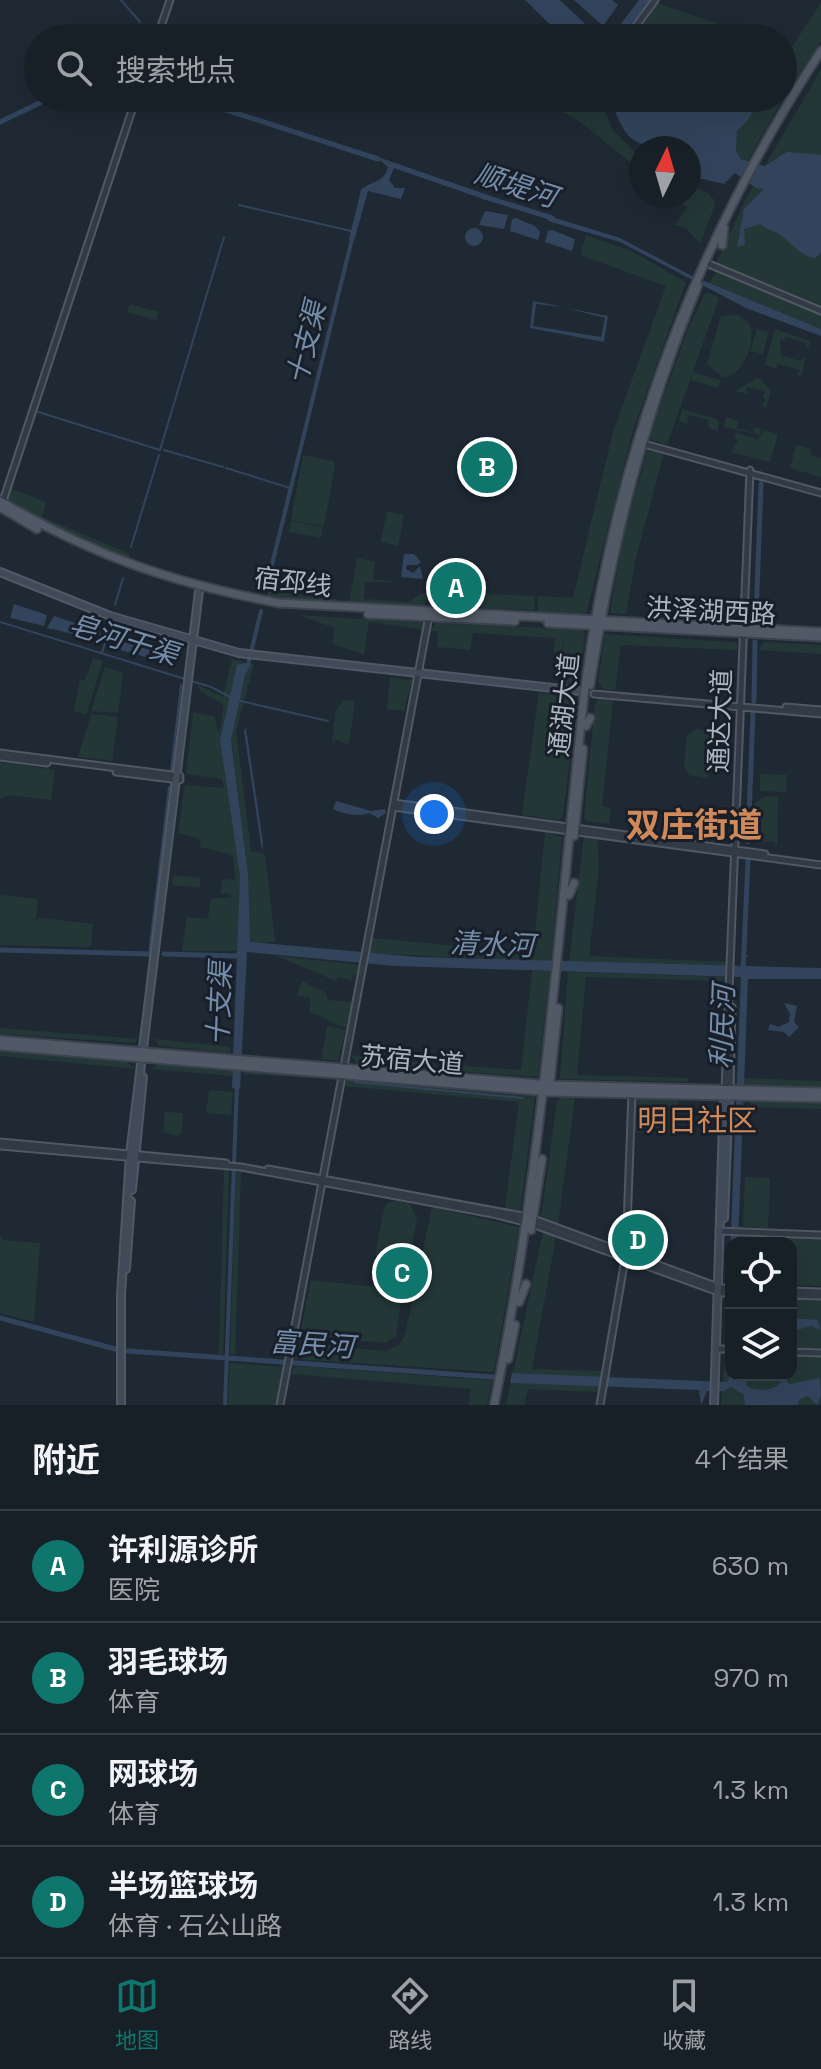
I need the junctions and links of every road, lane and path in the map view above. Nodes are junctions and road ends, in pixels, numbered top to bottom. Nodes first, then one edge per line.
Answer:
1 (170, 0) edge
2 (655, 0) edge
3 (162, 24) edge
4 (637, 24) edge
5 (821, 51) edge
6 (821, 59) edge
7 (797, 91) edge
8 (797, 96) edge
9 (131, 112) edge
10 (785, 112) edge
11 (787, 112) edge
12 (759, 155) junction
13 (742, 186) junction
14 (727, 212) junction
15 (721, 225) junction
16 (715, 247) junction
17 (705, 263) junction
18 (693, 286) junction
19 (693, 307) dead end
20 (821, 311) edge
21 (686, 315) junction
22 (652, 407) junction
23 (652, 420) dead end
24 (645, 443) dead end
25 (638, 464) dead end
26 (752, 472) junction
27 (632, 474) junction
28 (821, 492) edge
29 (1, 506) edge
30 (608, 548) junction
31 (601, 562) dead end
32 (0, 572) edge
33 (607, 583) junction
34 (200, 591) junction
35 (608, 594) dead end
36 (429, 615) junction
37 (596, 623) junction
38 (745, 630) junction
39 (821, 634) edge
40 (194, 640) junction
41 (589, 655) junction
42 (583, 671) dead end
43 (418, 674) junction
44 (582, 691) junction
45 (594, 693) dead end
46 (742, 705) junction
47 (578, 712) dead end
48 (821, 712) edge
49 (590, 718) dead end
50 (583, 726) junction
51 (0, 755) edge
52 (578, 757) junction
53 (573, 769) dead end
54 (178, 778) junction
55 (580, 789) junction
56 (583, 802) dead end
57 (394, 805) junction
58 (573, 828) junction
59 (564, 849) dead end
60 (737, 852) junction
61 (821, 863) edge
62 (567, 866) junction
63 (574, 883) dead end
64 (569, 895) junction
65 (560, 959) junction
66 (557, 989) junction
67 (553, 1013) junction
68 (547, 1027) dead end
69 (0, 1043) edge
70 (555, 1047) junction
71 (143, 1055) junction
72 (557, 1060) dead end
73 (343, 1072) junction
74 (547, 1088) junction
75 (632, 1090) junction
76 (729, 1092) junction
77 (821, 1092) edge
78 (750, 1093) junction
79 (821, 1098) edge
80 (0, 1144) edge
81 (546, 1149) dead end
82 (132, 1156) junction
83 (541, 1160) junction
84 (322, 1180) junction
85 (536, 1183) junction
86 (541, 1194) dead end
87 (526, 1199) dead end
88 (530, 1221) junction
89 (723, 1231) junction
90 (821, 1235) edge
91 (520, 1242) dead end
92 (626, 1256) junction
93 (522, 1259) junction
94 (526, 1284) dead end
95 (723, 1290) edge
96 (797, 1293) edge
97 (821, 1294) edge
98 (519, 1302) junction
99 (719, 1349) junction
100 (725, 1349) edge
101 (797, 1352) edge
102 (821, 1353) edge
103 (123, 1405) edge
104 (280, 1405) edge
105 (496, 1405) edge
106 (600, 1405) edge
107 (716, 1405) edge

1 - 3 street
2 - 4 street
5 - 7 main road, 通湖大道
6 - 8 main road, 通湖大道
9 - 29 street
10 - 12 main road, 通湖大道
11 - 12 main road, 通湖大道
12 - 13 main road, 通湖大道
13 - 14 main road, 通湖大道
13 - 15 main road, 通湖大道
14 - 15 main road
14 - 16 main road, 通湖大道
15 - 16 main road, 通湖大道
16 - 17 main road, 通湖大道
17 - 18 main road, 通湖大道
17 - 20 street
18 - 21 main road, 通湖大道
18 - 30 main road, 通湖大道
19 - 21 main road
21 - 22 main road, 通湖大道
22 - 23 main road
22 - 27 main road, 通湖大道
24 - 26 street
25 - 27 main road
26 - 28 street
26 - 38 street, 通达大道
27 - 33 main road, 通湖大道
29 - 34 main road, 宿邳线
29 - 36 main road, 宿邳线
30 - 31 main road
30 - 37 main road, 通湖大道
32 - 40 main road
33 - 35 main road
33 - 37 main road, 通湖大道
34 - 36 main road, 宿邳线
34 - 40 main road
36 - 37 main road, 宿邳线
36 - 43 street
37 - 38 main road, 洪泽湖西路
37 - 41 main road, 通湖大道
37 - 50 main road, 通湖大道
38 - 39 main road, 洪泽湖西路
38 - 39 main road, 洪泽湖西路
38 - 46 street, 通达大道
40 - 43 main road
40 - 54 main road
41 - 42 main road
41 - 44 main road, 通湖大道
43 - 44 main road
43 - 57 street
44 - 50 main road, 通湖大道
45 - 46 street
46 - 48 street
46 - 60 street, 通达大道
47 - 50 main road
49 - 50 main road
50 - 52 main road, 通湖大道
50 - 55 main road, 通湖大道
51 - 54 street
52 - 53 main road
52 - 58 main road, 通湖大道
54 - 71 main road
55 - 56 main road
55 - 58 main road, 通湖大道
57 - 58 street
57 - 73 street
58 - 60 street
58 - 62 main road, 通湖大道
58 - 64 main road, 通湖大道
59 - 62 main road
60 - 61 street
60 - 76 street, 通达大道
62 - 65 main road, 通湖大道
63 - 64 main road
64 - 65 main road, 通湖大道
65 - 66 main road, 通湖大道
66 - 67 main road, 通湖大道
66 - 70 main road, 通湖大道
67 - 68 main road
67 - 74 main road, 通湖大道
69 - 71 main road, 苏宿大道
70 - 72 main road
70 - 74 main road, 通湖大道
71 - 73 main road, 苏宿大道
71 - 82 main road
73 - 74 main road, 苏宿大道
73 - 84 street
74 - 75 main road, 苏宿大道
74 - 83 main road, 通湖大道
74 - 85 main road, 通湖大道
75 - 76 main road, 苏宿大道
75 - 92 street
76 - 78 main road, 苏宿大道
76 - 89 main road, 通达大道
77 - 78 main road, 苏宿大道
78 - 79 main road, 苏宿大道
80 - 82 street
81 - 83 main road
82 - 84 street
82 - 103 main road
83 - 85 main road, 通湖大道
84 - 88 street
84 - 104 street
85 - 86 main road
85 - 87 main road
85 - 88 main road, 通湖大道
88 - 92 street
88 - 93 main road, 通湖大道
88 - 98 main road, 通湖大道
89 - 90 street
89 - 95 main road, 通达大道
91 - 93 main road
92 - 95 street
92 - 106 street
93 - 105 main road, 通湖大道
94 - 98 main road
95 - 99 main road, 通达大道
96 - 97 street
98 - 105 main road, 通湖大道
99 - 100 street
99 - 107 main road, 通达大道
101 - 102 street

